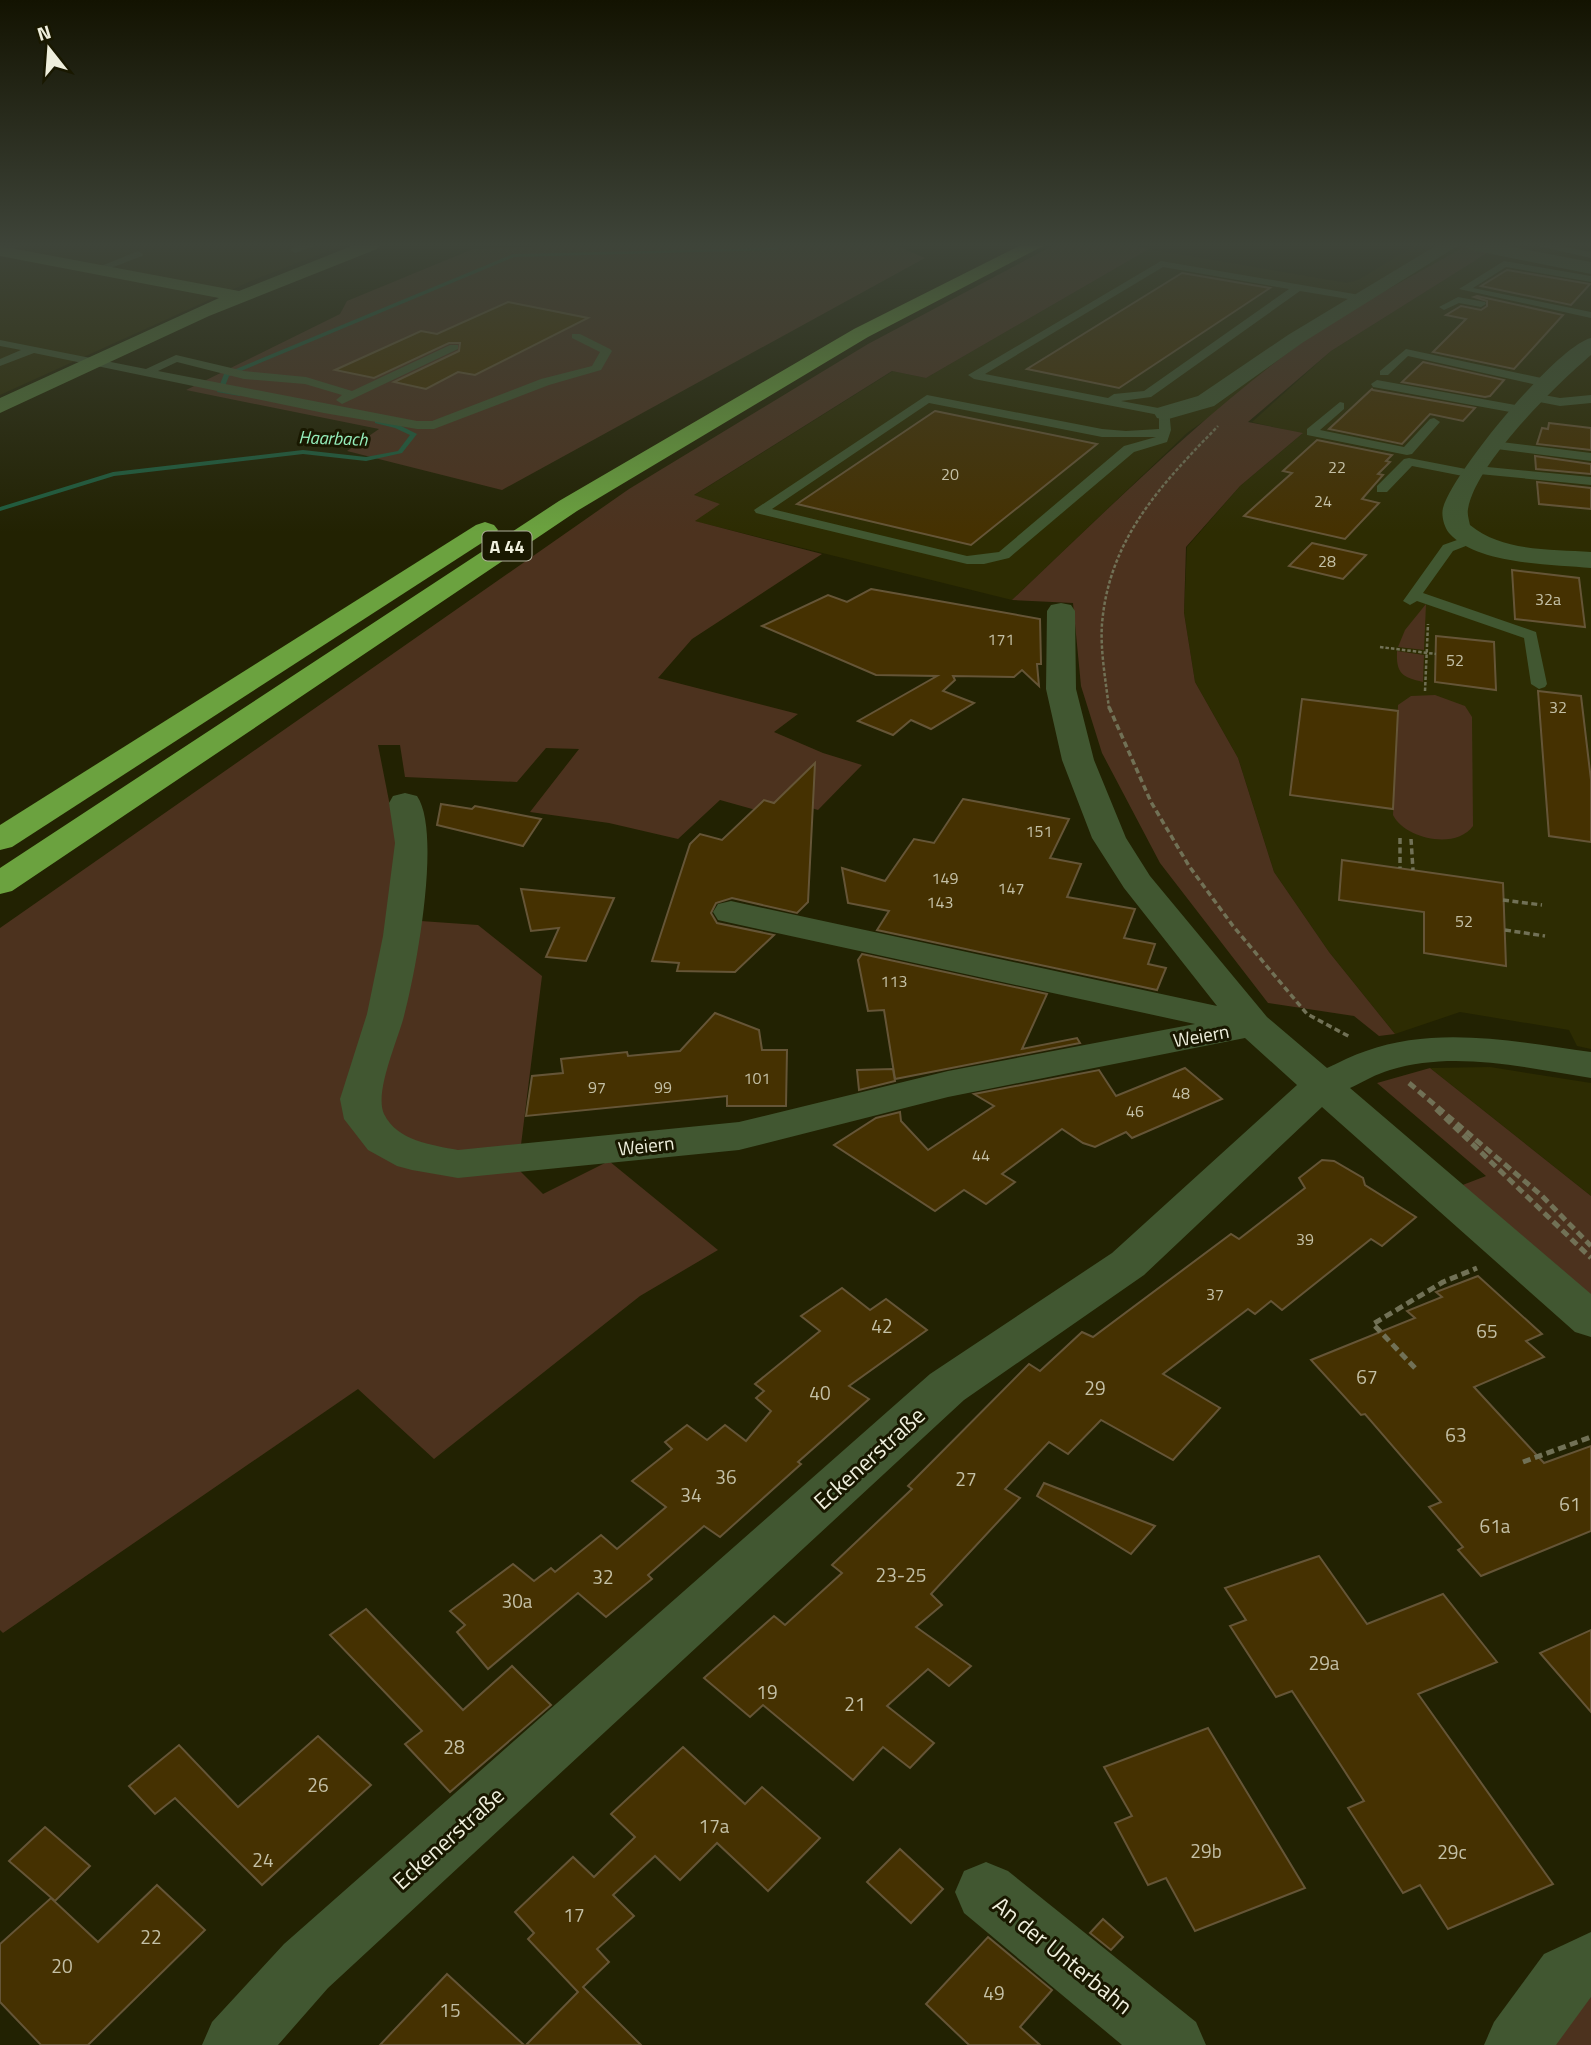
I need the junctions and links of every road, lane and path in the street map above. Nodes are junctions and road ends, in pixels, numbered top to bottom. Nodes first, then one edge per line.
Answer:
1 (142, 340) edge
2 (585, 340) edge
3 (810, 340) edge
4 (849, 340) edge
5 (1033, 340) edge
6 (1223, 340) edge
7 (1293, 340) edge
8 (0, 343) edge
9 (1591, 344) edge
10 (454, 347) dead end
11 (33, 349) junction
12 (99, 361) junction
13 (0, 363) edge
14 (329, 370) dead end
15 (148, 372) junction
16 (306, 381) junction
17 (354, 395) junction
18 (1534, 397) junction
19 (1591, 398) edge
20 (1094, 400) junction
21 (0, 406) edge
22 (1340, 406) dead end
23 (324, 409) junction
24 (1434, 422) dead end
25 (1164, 423) junction
26 (1219, 425) dead end
27 (1410, 447) junction
28 (1429, 451) dead end
29 (1591, 457) edge
30 (1479, 462) junction
31 (1591, 481) edge
32 (1382, 489) dead end
33 (545, 492) dead end
34 (510, 514) dead end
35 (1471, 539) junction
36 (1591, 560) edge
37 (1061, 611) dead end
38 (1428, 620) dead end
39 (1380, 648) dead end
40 (1427, 653) junction
41 (1436, 654) dead end
42 (1539, 684) dead end
43 (1425, 691) dead end
44 (405, 803) dead end
45 (1400, 838) dead end
46 (1411, 839) dead end
47 (0, 840) edge
48 (1400, 869) dead end
49 (1413, 870) dead end
50 (0, 884) edge
51 (1503, 900) dead end
52 (1542, 905) dead end
53 (731, 912) dead end
54 (1505, 930) dead end
55 (1545, 936) dead end
56 (1253, 1025) junction
57 (1381, 1059) junction
58 (1591, 1065) edge
59 (1322, 1085) junction
60 (1591, 1246) edge
61 (1514, 1253) junction
62 (1591, 1258) edge
63 (1591, 1320) edge
64 (1415, 1368) dead end
65 (1591, 1437) edge
66 (1523, 1462) dead end
67 (986, 1892) dead end
68 (1591, 1964) edge
69 (235, 2045) edge
70 (1174, 2045) edge
71 (1517, 2045) edge

1 - 12 main road
2 - 23 lane
3 - 33 highway
4 - 50 highway, A 44
5 - 20 lane
6 - 20 lane
7 - 25 street
8 - 11 lane
9 - 18 street
10 - 17 lane
11 - 12 lane
11 - 13 lane
12 - 15 lane
12 - 21 main road
14 - 16 lane
15 - 16 lane
15 - 23 lane
16 - 17 lane
17 - 23 lane
18 - 18 lane
18 - 19 lane
18 - 30 street
20 - 25 lane
22 - 27 lane
24 - 27 lane
25 - 25 lane
26 - 57 path
27 - 28 lane
29 - 30 lane
30 - 31 lane
30 - 32 lane
30 - 35 street
34 - 47 highway, A 44
35 - 36 street
35 - 42 lane
37 - 56 street, Weiern
38 - 40 path
39 - 40 path
40 - 41 path
40 - 43 path
44 - 56 street, Weiern
45 - 48 path
46 - 49 path
51 - 52 path
53 - 56 street, Weiern
54 - 55 path
56 - 59 street, Weiern
57 - 58 street, Eckenerstraße
57 - 59 street, Eckenerstraße
59 - 61 street, Weiern
59 - 69 street, Eckenerstraße
60 - 62 path
61 - 63 street, Weiern
61 - 64 path
65 - 66 path
67 - 70 street, An der Unterbahn
68 - 71 street

